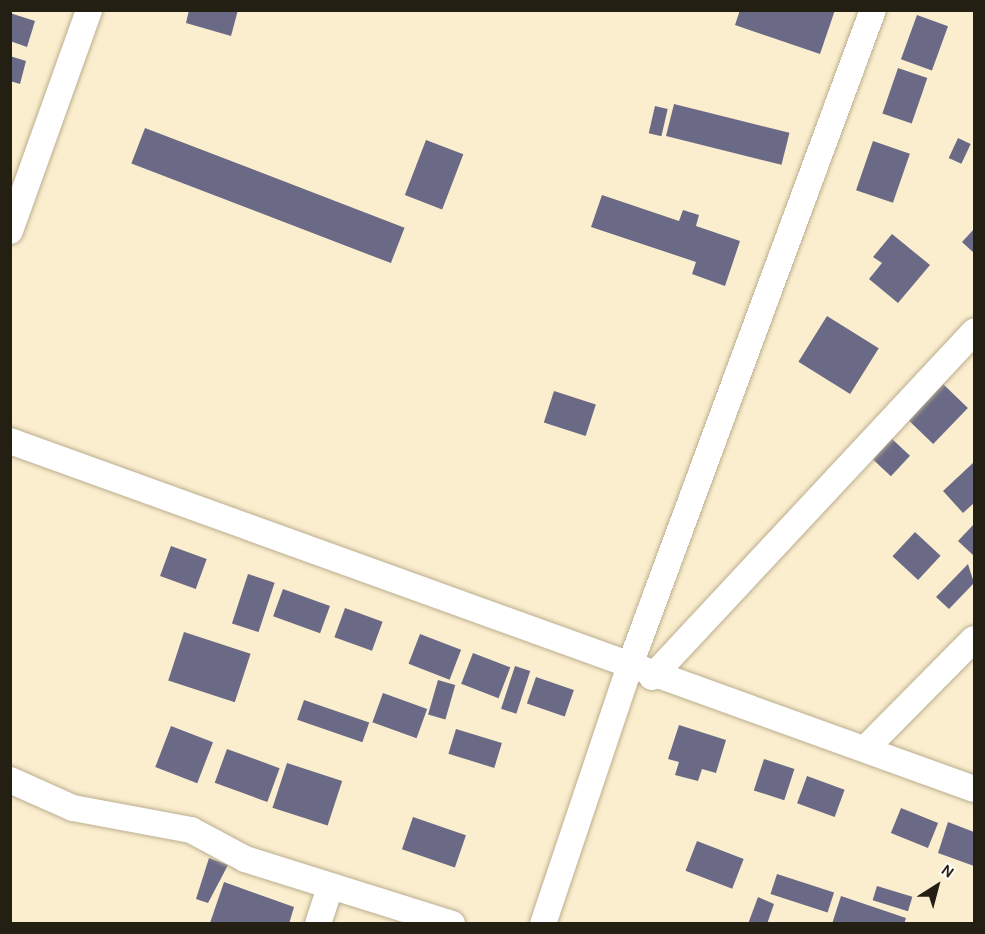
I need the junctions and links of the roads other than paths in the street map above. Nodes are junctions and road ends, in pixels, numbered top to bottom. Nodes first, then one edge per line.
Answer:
1 (89, 10) edge
2 (873, 10) edge
3 (10, 231) edge
4 (975, 332) edge
5 (10, 441) edge
6 (975, 639) edge
7 (630, 665) junction
8 (652, 677) junction
9 (866, 748) junction
10 (10, 780) edge
11 (975, 789) edge
12 (330, 887) junction
13 (318, 924) edge
14 (452, 924) edge
15 (543, 924) edge

1 - 3 street
2 - 7 street
4 - 8 street
5 - 7 street
6 - 9 street
7 - 8 street
7 - 15 street
8 - 9 street
9 - 11 street
10 - 12 street
12 - 13 street
12 - 14 street

